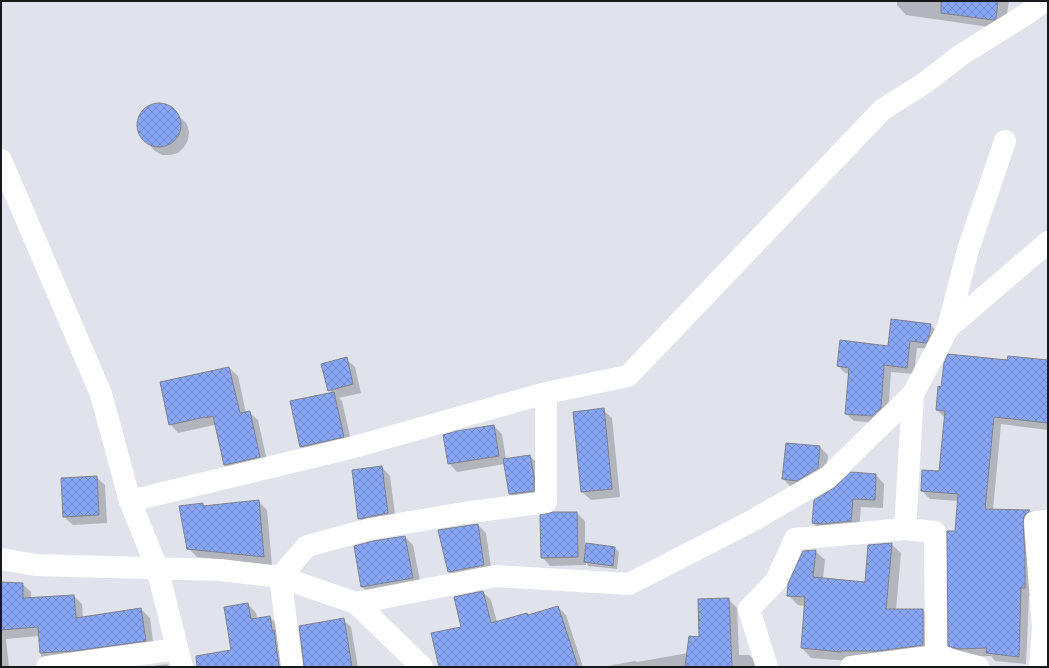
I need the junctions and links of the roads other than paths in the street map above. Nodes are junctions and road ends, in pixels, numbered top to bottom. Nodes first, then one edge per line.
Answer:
1 (1044, 1) edge
2 (1005, 141) dead end
3 (1, 160) edge
4 (1048, 242) edge
5 (948, 328) junction
6 (546, 393) junction
7 (913, 394) junction
8 (130, 502) junction
9 (1048, 521) edge
10 (905, 529) junction
11 (1, 559) edge
12 (157, 568) junction
13 (280, 577) junction
14 (356, 603) junction
15 (1046, 626) edge
16 (936, 656) junction
17 (179, 658) edge
18 (47, 667) edge
19 (292, 667) edge
20 (422, 667) edge
21 (767, 667) edge
22 (851, 667) edge
23 (978, 667) edge
24 (1040, 667) edge

1 - 6 street
2 - 5 street
3 - 8 street
4 - 5 street
5 - 7 street
6 - 8 street
6 - 13 street
7 - 10 street
7 - 14 street
8 - 12 street
9 - 15 street
10 - 16 street
10 - 21 street
11 - 12 street
12 - 13 street
12 - 17 street
13 - 14 street
13 - 19 street
14 - 20 street
15 - 24 street
16 - 22 street
16 - 23 street
17 - 18 street

